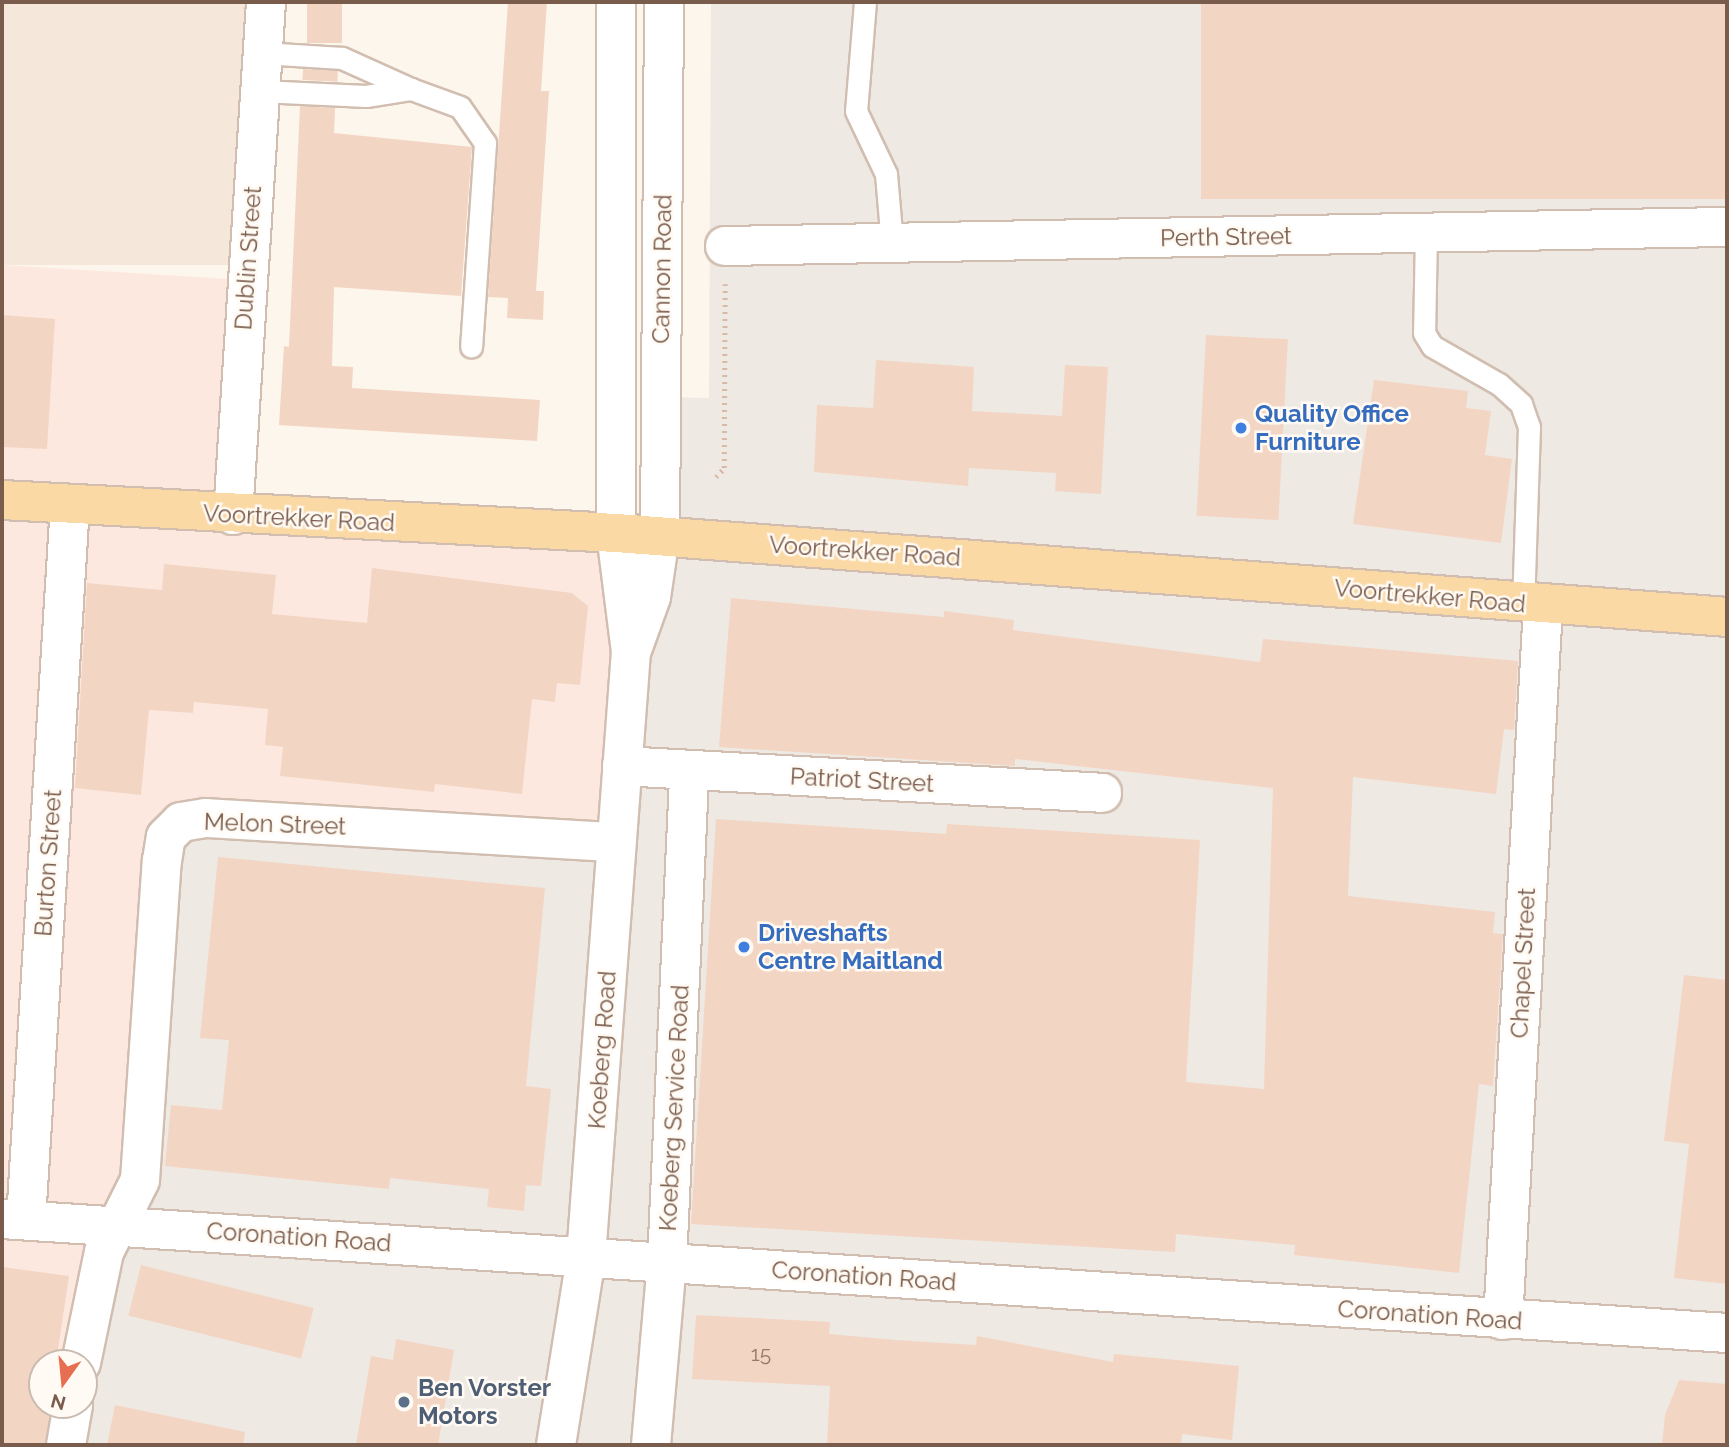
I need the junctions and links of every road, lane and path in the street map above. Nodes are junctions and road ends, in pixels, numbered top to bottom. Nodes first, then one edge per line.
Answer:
1 (266, 2) edge
2 (615, 2) edge
3 (664, 2) edge
4 (865, 2) edge
5 (262, 53) junction
6 (411, 89) junction
7 (260, 91) junction
8 (1727, 227) edge
9 (1426, 233) junction
10 (891, 244) junction
11 (725, 259) joint
12 (471, 347) dead end
13 (716, 477) dead end
14 (2, 500) edge
15 (70, 505) junction
16 (233, 515) junction
17 (616, 533) junction
18 (660, 536) junction
19 (1533, 605) junction
20 (1727, 617) edge
21 (631, 652) junction
22 (622, 766) junction
23 (689, 771) junction
24 (1102, 793) dead end
25 (616, 842) junction
26 (14, 1219) edge
27 (119, 1226) junction
28 (586, 1257) junction
29 (667, 1263) junction
30 (1503, 1320) junction
31 (1727, 1333) edge
32 (83, 1349) edge
33 (71, 1419) edge
34 (66, 1445) edge
35 (556, 1445) edge
36 (651, 1445) edge

1 - 5 street, Dublin Street
2 - 17 street, Cannon Road
3 - 18 street, Cannon Road
4 - 10 lane
5 - 6 lane
5 - 7 street, Dublin Street
6 - 7 lane
6 - 12 lane
7 - 16 street, Dublin Street
8 - 9 street, Perth Street
9 - 10 street, Perth Street
9 - 19 lane
10 - 11 street, Perth Street
11 - 13 path
14 - 15 main road, Voortrekker Road
15 - 16 main road, Voortrekker Road
15 - 26 street, Burton Street
16 - 17 main road, Voortrekker Road
17 - 18 main road, Voortrekker Road
17 - 21 street, Koeberg Road
18 - 19 main road, Voortrekker Road
18 - 21 street, Koeberg Road
19 - 20 main road, Voortrekker Road
19 - 30 street, Chapel Street
21 - 22 street, Koeberg Road
22 - 23 street, Patriot Street
22 - 25 street, Koeberg Road
23 - 24 street, Patriot Street
23 - 29 street, Koeberg Service Road
25 - 27 street, Melon Street
25 - 28 street, Koeberg Road
26 - 27 street, Coronation Road
27 - 28 street, Coronation Road
27 - 32 street, Melon Street
28 - 29 street, Coronation Road
28 - 35 street, Koeberg Road
29 - 30 street, Coronation Road
29 - 36 street, Koeberg Service Road
30 - 31 street, Coronation Road
33 - 34 street

